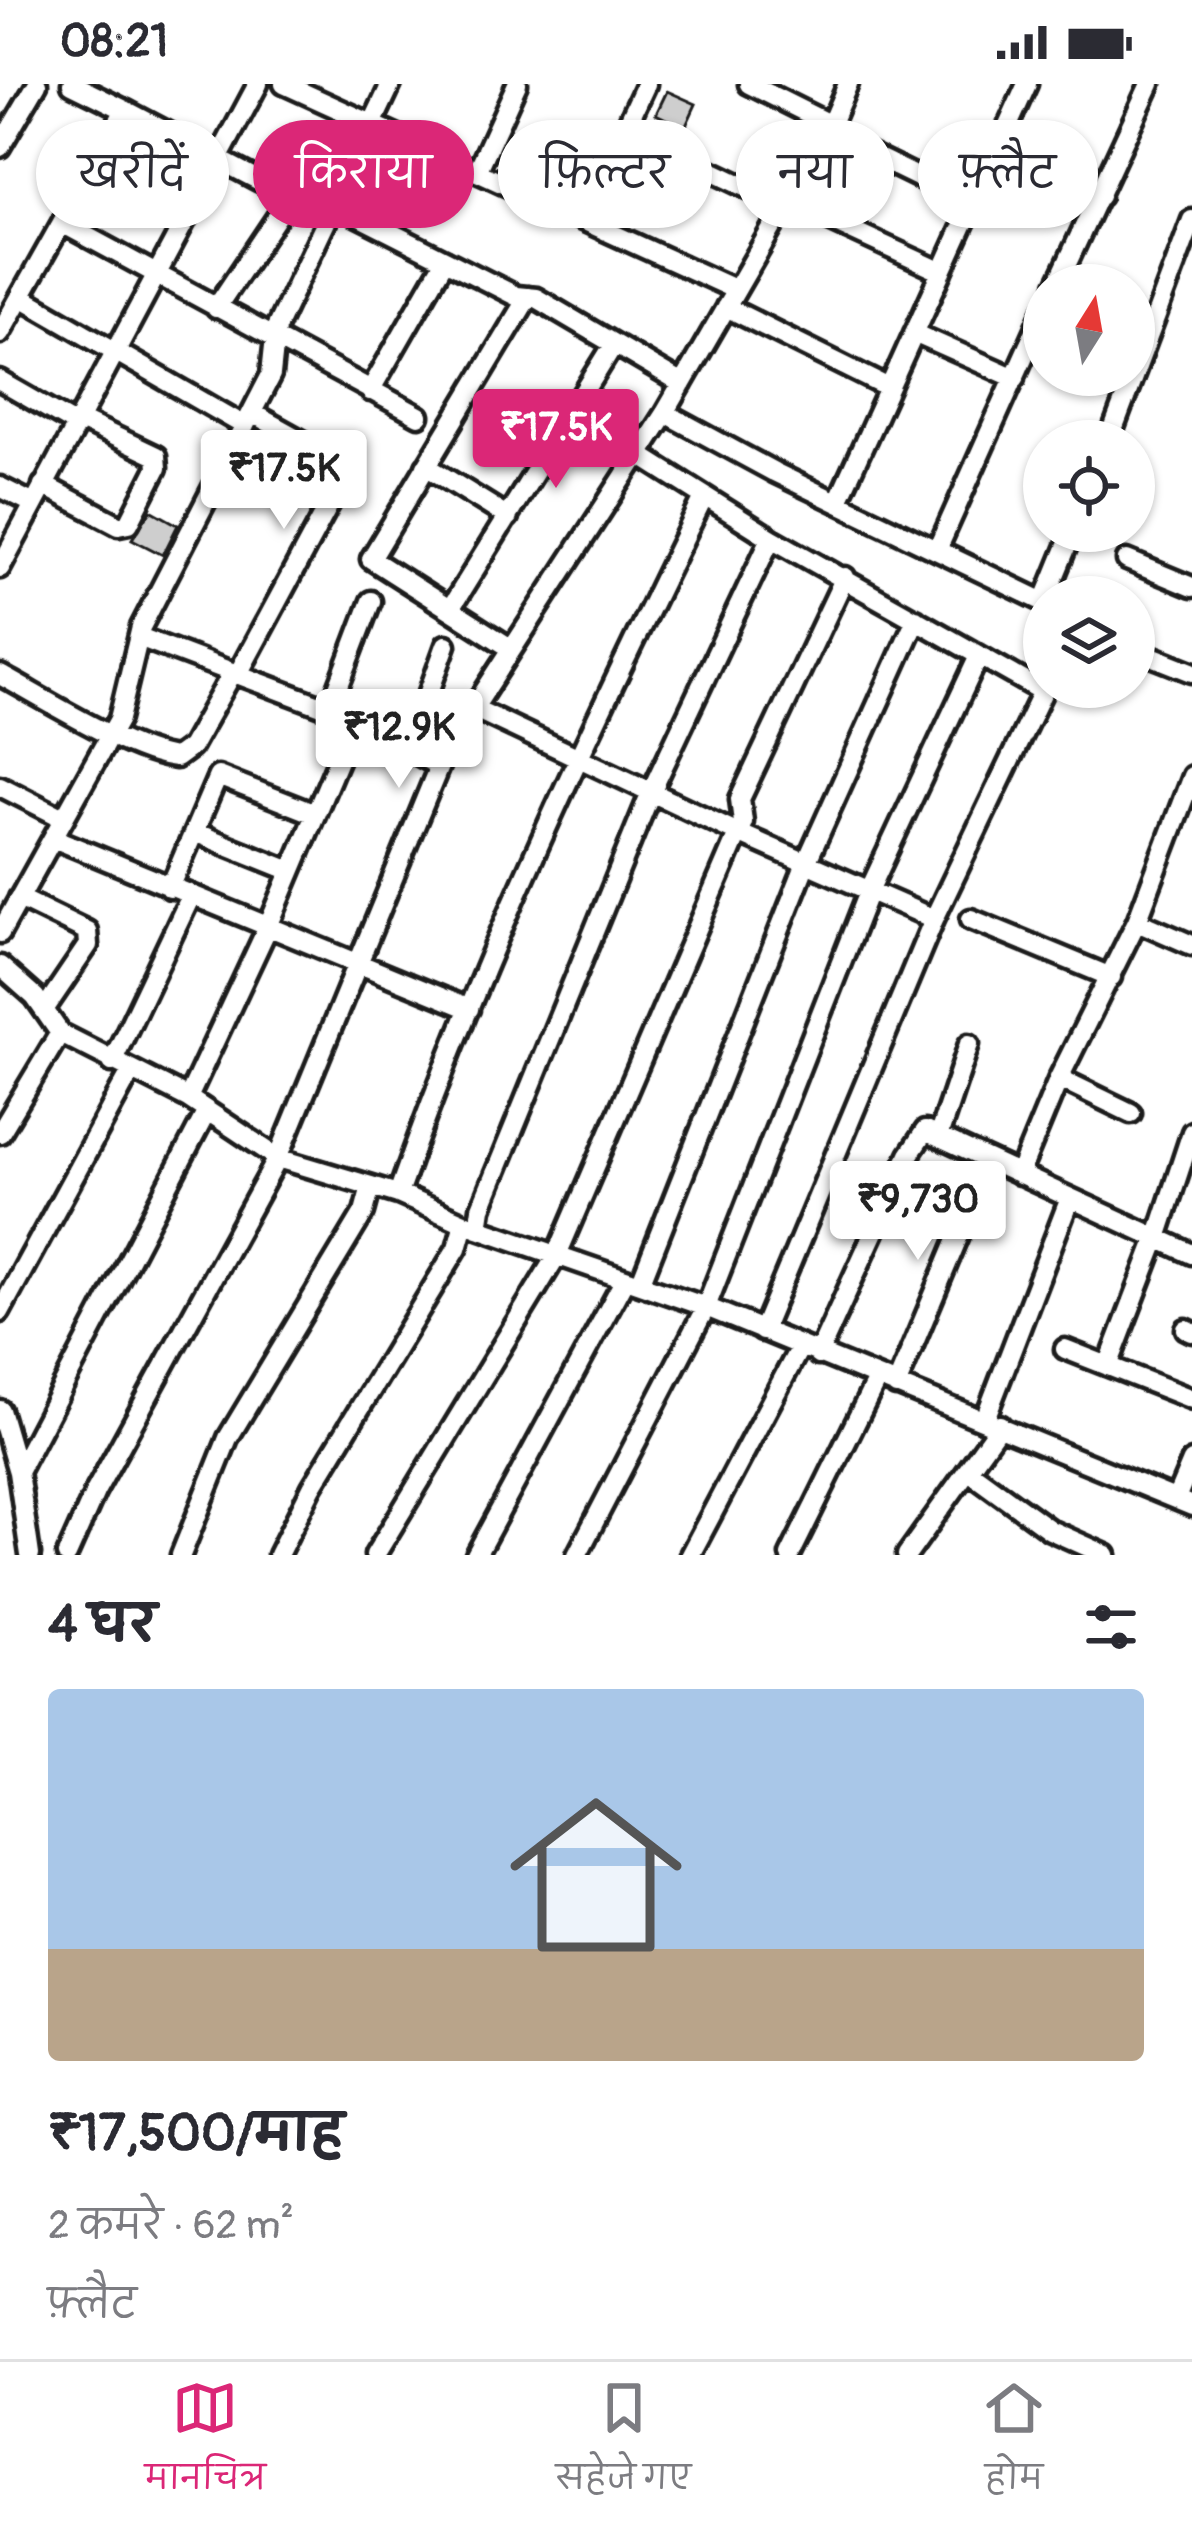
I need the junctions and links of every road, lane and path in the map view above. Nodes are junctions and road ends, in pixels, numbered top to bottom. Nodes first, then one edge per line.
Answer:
1 (37, 84) edge
2 (72, 84) edge
3 (258, 84) edge
4 (284, 84) edge
5 (391, 84) edge
6 (517, 84) edge
7 (646, 84) edge
8 (749, 84) edge
9 (848, 84) edge
10 (1026, 84) edge
11 (1150, 84) edge
12 (124, 110) junction
13 (119, 120) edge
14 (143, 120) edge
15 (361, 120) edge
16 (374, 120) edge
17 (630, 120) edge
18 (813, 120) edge
19 (833, 120) edge
20 (1011, 120) edge
21 (229, 137) edge
22 (0, 147) edge
23 (229, 165) edge
24 (474, 171) edge
25 (477, 172) junction
26 (498, 182) edge
27 (1100, 196) joint
28 (1192, 220) edge
29 (59, 228) edge
30 (71, 228) edge
31 (179, 228) edge
32 (323, 228) edge
33 (382, 228) edge
34 (598, 228) edge
35 (772, 228) edge
36 (845, 228) edge
37 (962, 228) edge
38 (445, 260) junction
39 (1067, 264) edge
40 (942, 272) junction
41 (154, 273) junction
42 (21, 297) junction
43 (528, 297) junction
44 (731, 298) junction
45 (216, 308) junction
46 (1155, 317) edge
47 (0, 333) edge
48 (914, 334) junction
49 (274, 341) junction
50 (614, 344) junction
51 (114, 350) junction
52 (1023, 360) edge
53 (1015, 378) junction
54 (0, 381) edge
55 (682, 383) junction
56 (889, 388) junction
57 (370, 391) junction
58 (665, 413) junction
59 (419, 416) dead end
60 (248, 419) junction
61 (77, 422) junction
62 (638, 454) junction
63 (427, 466) junction
64 (0, 487) edge
65 (38, 495) junction
66 (704, 497) junction
67 (838, 501) junction
68 (508, 517) junction
69 (771, 538) junction
70 (937, 550) junction
71 (1127, 560) dead end
72 (0, 568) edge
73 (845, 577) junction
74 (1192, 587) edge
75 (1023, 590) edge
76 (371, 602) dead end
77 (450, 609) junction
78 (916, 619) junction
79 (139, 637) junction
80 (446, 645) dead end
81 (512, 649) junction
82 (979, 656) junction
83 (1155, 657) edge
84 (1192, 672) edge
85 (235, 673) junction
86 (0, 675) edge
87 (1023, 678) edge
88 (473, 708) junction
89 (1035, 708) edge
90 (330, 709) junction
91 (355, 720) junction
92 (111, 733) junction
93 (408, 750) junction
94 (576, 757) junction
95 (439, 766) junction
96 (1192, 776) edge
97 (0, 786) edge
98 (651, 792) junction
99 (315, 814) junction
100 (63, 818) junction
101 (194, 832) junction
102 (738, 833) junction
103 (52, 838) junction
104 (806, 863) junction
105 (291, 871) junction
106 (170, 887) junction
107 (869, 891) junction
108 (190, 896) junction
109 (19, 898) junction
110 (934, 919) junction
111 (971, 920) dead end
112 (1137, 921) junction
113 (267, 929) junction
114 (0, 933) edge
115 (1192, 945) edge
116 (357, 965) junction
117 (0, 966) edge
118 (1111, 977) junction
119 (469, 1009) junction
120 (44, 1010) junction
121 (60, 1034) junction
122 (969, 1044) dead end
123 (122, 1067) junction
124 (1059, 1078) junction
125 (188, 1098) junction
126 (207, 1111) junction
127 (1132, 1113) dead end
128 (1192, 1132) edge
129 (0, 1133) edge
130 (938, 1137) junction
131 (278, 1158) junction
132 (990, 1161) junction
133 (1019, 1175) junction
134 (371, 1186) junction
135 (398, 1194) junction
136 (1070, 1198) junction
137 (471, 1226) junction
138 (1157, 1238) junction
139 (1192, 1254) edge
140 (557, 1255) junction
141 (632, 1281) junction
142 (706, 1307) junction
143 (0, 1312) edge
144 (762, 1331) junction
145 (1065, 1349) dead end
146 (809, 1351) junction
147 (1108, 1366) junction
148 (887, 1382) junction
149 (1192, 1400) edge
150 (0, 1410) edge
151 (993, 1422) junction
152 (1192, 1461) edge
153 (969, 1471) junction
154 (18, 1472) junction
155 (1184, 1502) edge
156 (26, 1533) junction
157 (916, 1552) edge
158 (13, 1555) edge
159 (30, 1555) edge
160 (68, 1555) edge
161 (181, 1555) edge
162 (278, 1555) edge
163 (375, 1555) edge
164 (477, 1555) edge
165 (578, 1555) edge
166 (690, 1555) edge
167 (790, 1555) edge
168 (1106, 1555) edge

1 - 22 street
2 - 12 street
3 - 21 street
4 - 15 street
5 - 16 street
6 - 25 street
7 - 17 street
8 - 18 street
9 - 19 street
10 - 20 street
11 - 27 street
12 - 13 street
12 - 14 street
23 - 45 street
24 - 25 street
25 - 26 street
27 - 39 street
28 - 46 street
29 - 42 street
30 - 41 street
31 - 41 street
32 - 49 street
33 - 38 street
34 - 44 street
35 - 44 street
36 - 40 street
37 - 40 street
38 - 43 street
38 - 57 street
40 - 48 street
41 - 45 street
41 - 51 street
42 - 47 street
42 - 51 street
43 - 50 street
43 - 63 street
44 - 55 street
44 - 56 street
45 - 49 street
48 - 53 street
48 - 56 street
49 - 57 street
49 - 60 street
50 - 55 street
50 - 68 street
51 - 60 street
51 - 61 street
52 - 53 street
53 - 70 street
54 - 61 street
55 - 58 street
56 - 67 street
57 - 59 street
58 - 62 street
58 - 67 street
60 - 79 street
60 - 85 street
61 - 65 street
61 - 65 street
62 - 66 street
62 - 81 street
63 - 68 street
63 - 77 street
64 - 65 street
65 - 72 street
66 - 69 street
66 - 94 street
67 - 70 street
68 - 77 street
69 - 73 street
69 - 98 street
70 - 75 street
71 - 74 street
73 - 78 street
73 - 102 street
76 - 90 street
77 - 81 street
78 - 82 street
78 - 104 street
79 - 85 street
79 - 92 street
80 - 93 street
81 - 88 street
82 - 87 street
82 - 107 street
83 - 84 street
85 - 90 street
85 - 92 street
86 - 92 street
88 - 94 street
88 - 95 street
89 - 110 street
90 - 91 street
91 - 93 street
91 - 99 street
92 - 100 street
93 - 95 street
94 - 98 street
94 - 119 street
95 - 116 street
96 - 112 street
97 - 100 street
98 - 102 street
98 - 137 street
99 - 101 street
99 - 105 street
100 - 103 street
101 - 105 street
101 - 106 street
102 - 104 street
102 - 140 street
103 - 106 street
103 - 109 street
104 - 107 street
104 - 141 street
105 - 113 street
106 - 108 street
107 - 110 street
107 - 142 street
108 - 113 street
108 - 123 street
109 - 114 street
109 - 120 street
110 - 144 street
111 - 118 street
112 - 115 street
112 - 118 street
113 - 116 street
113 - 125 street
116 - 119 street
116 - 131 street
117 - 120 street
118 - 124 street
119 - 135 street
120 - 121 street
121 - 123 street
121 - 129 street
122 - 130 street
123 - 125 street
123 - 143 street
124 - 127 street
124 - 133 street
125 - 126 street
126 - 131 street
126 - 154 street
128 - 138 street
130 - 132 street
130 - 146 street
131 - 134 street
131 - 160 street
132 - 133 street
132 - 148 street
133 - 136 street
134 - 135 street
134 - 161 street
135 - 137 street
136 - 138 street
136 - 151 street
137 - 140 street
137 - 162 street
138 - 139 street
138 - 147 street
140 - 141 street
140 - 163 street
141 - 142 street
141 - 164 street
142 - 144 street
142 - 165 street
144 - 146 street
145 - 147 street
146 - 148 street
146 - 166 street
147 - 149 street
148 - 151 street
148 - 167 street
150 - 154 street
151 - 153 street
151 - 155 street
152 - 155 street
153 - 157 street
153 - 168 street
154 - 156 street
156 - 158 street
156 - 159 street

